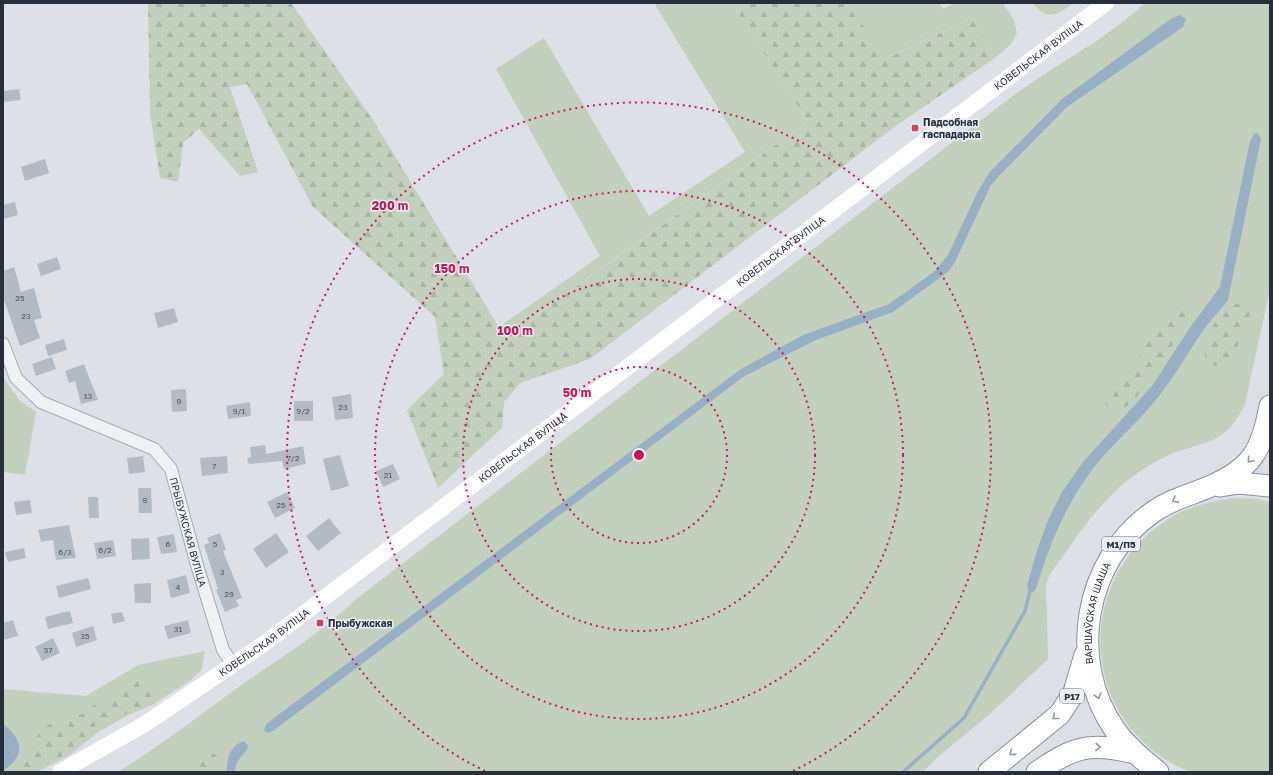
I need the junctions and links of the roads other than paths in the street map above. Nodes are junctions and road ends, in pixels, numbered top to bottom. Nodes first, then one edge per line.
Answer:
1 (1106, 3) edge
2 (3, 344) edge
3 (1270, 406) edge
4 (1270, 486) edge
5 (1211, 487) junction
6 (1087, 645) junction
7 (233, 664) junction
8 (1134, 753) junction
9 (60, 772) edge
10 (989, 772) edge
11 (1037, 772) edge
12 (1158, 772) edge

1 - 7 main road, КОВЕЛЬСКАЯ ВУЛІЦА
2 - 7 street, ПРЫБУЖСКАЯ ВУЛІЦА
3 -> 5 highway, ВАРШАЎСКАЯ ШАША / М1/П5
4 - 5 highway, ВАРШАЎСКАЯ ШАША / М1/П5
5 -> 6 highway, ВАРШАЎСКАЯ ШАША / М1/П5
6 -> 8 highway, ВАРШАЎСКАЯ ШАША / М1/П5
6 -> 10 highway, Р17
7 - 9 main road, КОВЕЛЬСКАЯ ВУЛІЦА
11 -> 8 highway
8 - 12 highway, ВАРШАЎСКАЯ ШАША / М1/П5

